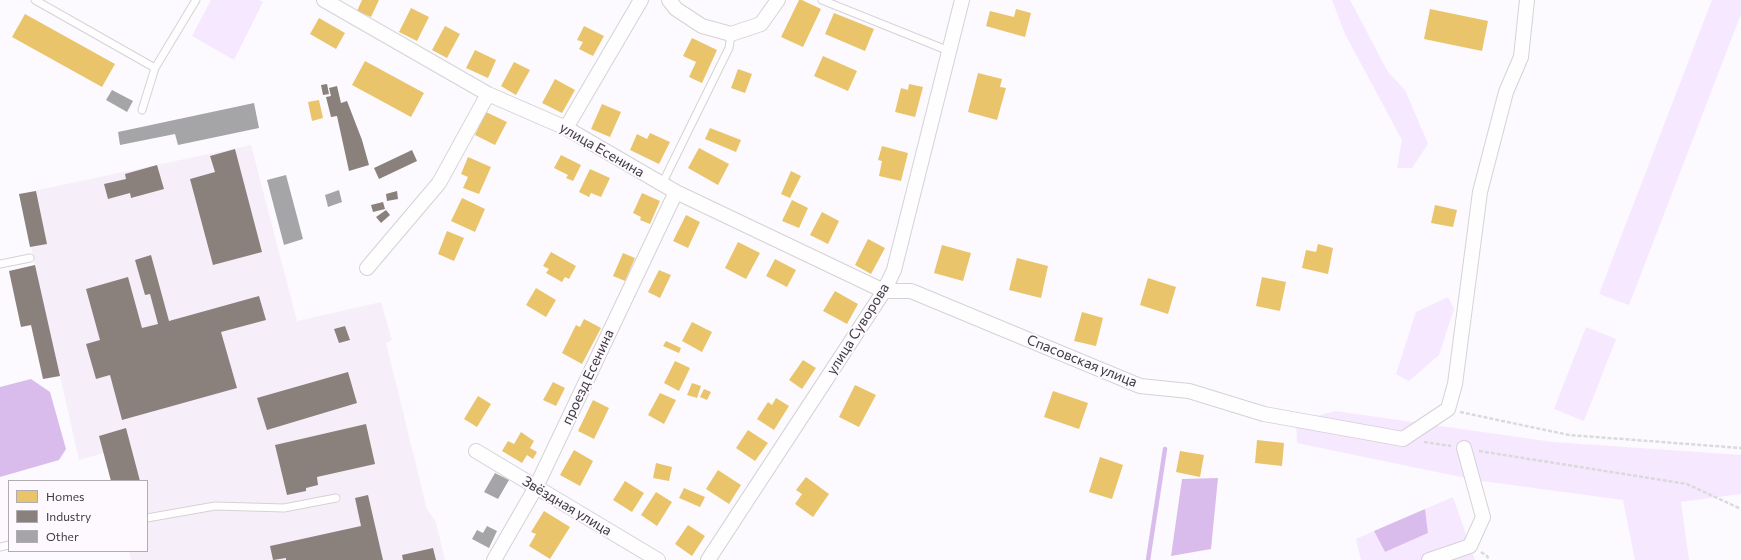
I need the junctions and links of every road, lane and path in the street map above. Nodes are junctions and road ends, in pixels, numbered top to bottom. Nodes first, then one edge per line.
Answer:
1 (35, 0) edge
2 (196, 0) edge
3 (324, 0) edge
4 (641, 0) edge
5 (669, 0) edge
6 (778, 0) edge
7 (822, 0) edge
8 (962, 0) edge
9 (1527, 0) edge
10 (343, 5) edge
11 (731, 34) junction
12 (949, 51) junction
13 (155, 68) junction
14 (488, 94) junction
15 (142, 110) dead end
16 (566, 128) junction
17 (662, 184) junction
18 (676, 192) junction
19 (30, 258) dead end
20 (0, 264) edge
21 (367, 268) dead end
22 (884, 291) junction
23 (1448, 409) junction
24 (1403, 439) junction
25 (1464, 448) junction
26 (1741, 448) edge
27 (476, 451) dead end
28 (536, 487) junction
29 (336, 498) dead end
30 (1741, 509) edge
31 (148, 518) edge
32 (494, 560) edge
33 (658, 560) edge
34 (708, 560) edge
35 (1429, 560) edge

1 - 13 lane
2 - 13 lane
3 - 10 street, улица Есенина
4 - 16 street
5 - 11 street
6 - 11 street
7 - 12 lane
8 - 12 street, улица Суворова
9 - 23 street
10 - 14 street, улица Есенина
11 - 17 lane
12 - 22 street, улица Суворова
13 - 15 lane
14 - 16 street, улица Есенина
14 - 21 street
16 - 17 street, улица Есенина
17 - 18 street, улица Есенина
18 - 22 street, улица Есенина
18 - 28 street, проезд Есенина
19 - 20 lane
22 - 24 street, Спасовская улица
22 - 34 street, улица Суворова
23 - 24 street
23 - 26 path
24 - 25 path
25 - 30 path
25 - 35 street
27 - 28 street, Звёздная улица
28 - 32 street, проезд Есенина
28 - 33 street, Звёздная улица
29 - 31 lane

